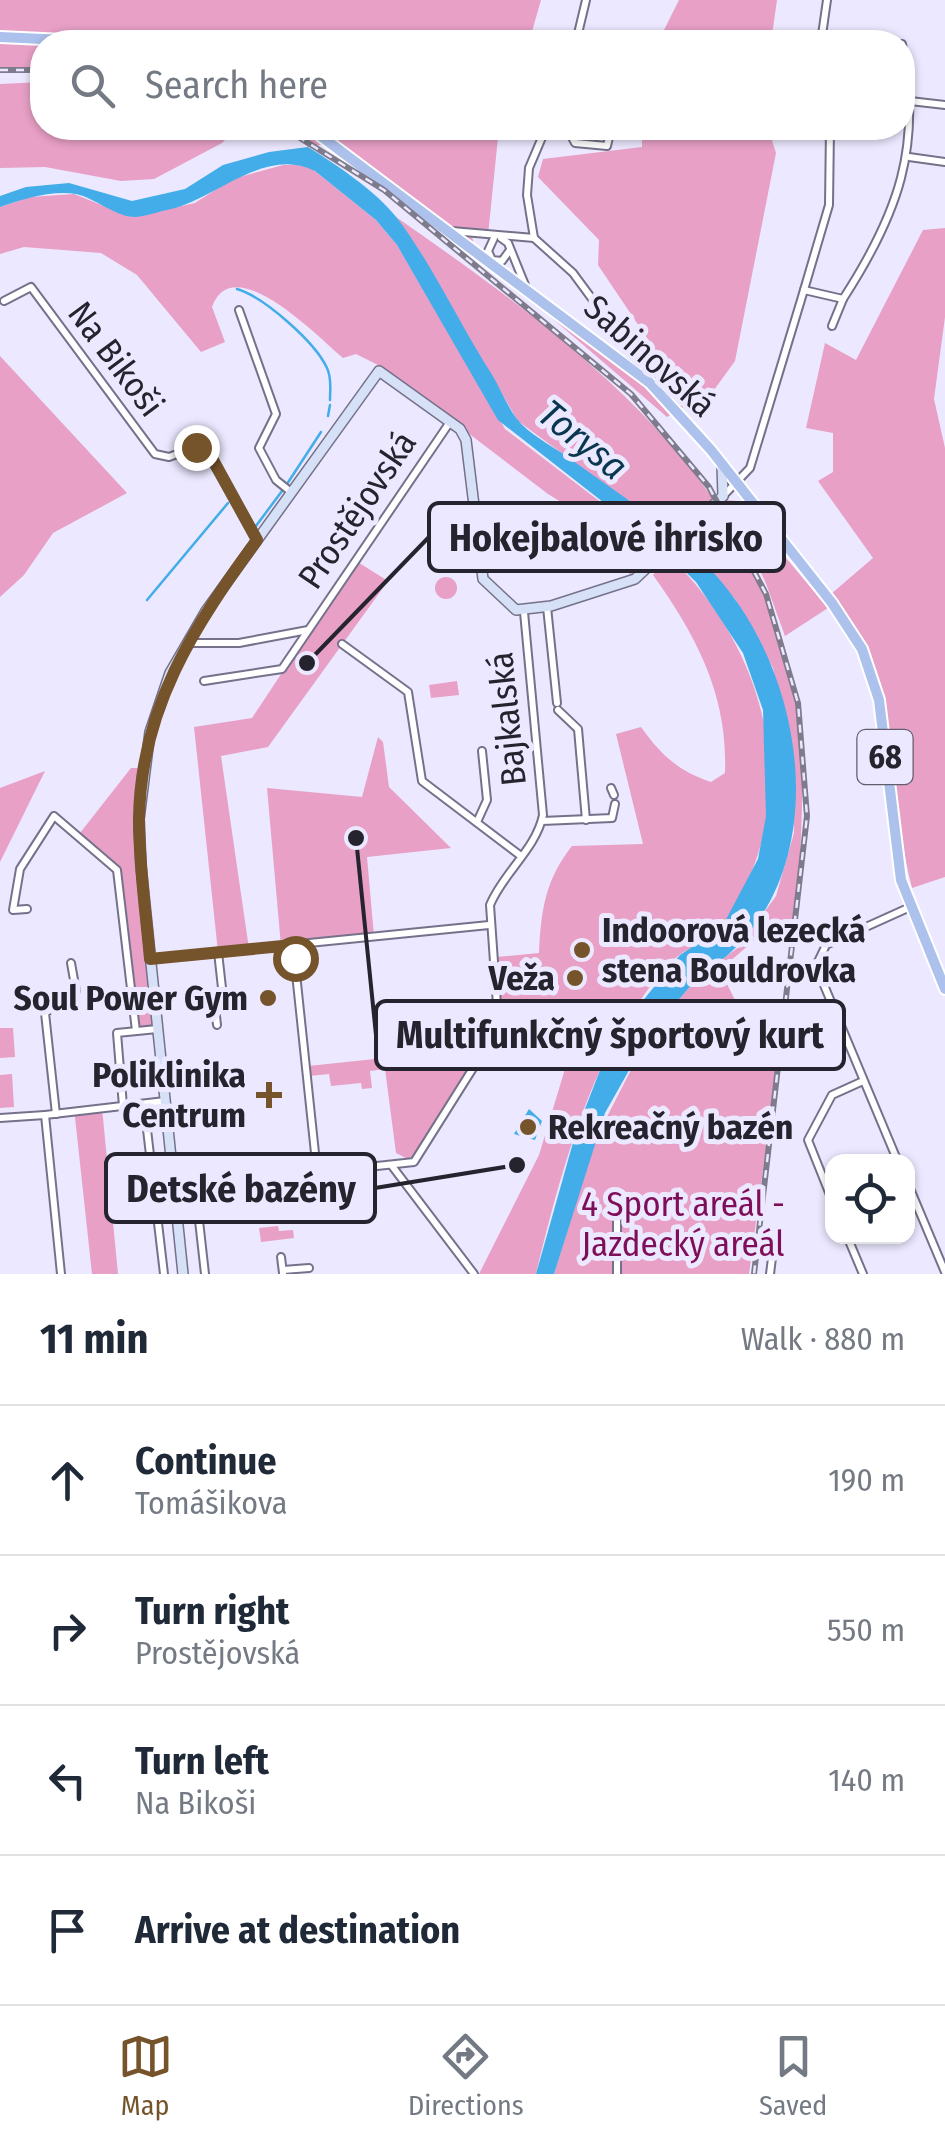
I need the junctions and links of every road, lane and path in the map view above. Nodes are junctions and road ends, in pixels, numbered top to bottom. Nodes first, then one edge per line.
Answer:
1 (586, 0) edge
2 (827, 0) edge
3 (579, 30) edge
4 (823, 30) edge
5 (0, 36) edge
6 (30, 38) edge
7 (915, 102) edge
8 (945, 105) edge
9 (327, 140) edge
10 (541, 140) edge
11 (570, 140) edge
12 (609, 140) edge
13 (830, 140) edge
14 (909, 140) edge
15 (909, 157) junction
16 (945, 162) edge
17 (452, 230) junction
18 (500, 237) junction
19 (516, 238) junction
20 (534, 238) junction
21 (510, 249) junction
22 (492, 260) junction
23 (525, 285) junction
24 (804, 290) junction
25 (842, 298) junction
26 (4, 300) dead end
27 (239, 310) dead end
28 (832, 326) dead end
29 (660, 392) junction
30 (450, 422) junction
31 (721, 463) junction
32 (748, 474) junction
33 (737, 484) junction
34 (291, 492) junction
35 (723, 496) junction
36 (748, 497) junction
37 (257, 540) junction
38 (547, 607) junction
39 (524, 612) junction
40 (309, 629) junction
41 (292, 636) junction
42 (186, 643) junction
43 (342, 644) dead end
44 (298, 646) junction
45 (204, 680) dead end
46 (482, 751) dead end
47 (616, 804) dead end
48 (586, 820) junction
49 (542, 821) junction
50 (478, 822) junction
51 (521, 856) junction
52 (27, 908) dead end
53 (908, 908) junction
54 (489, 925) junction
55 (293, 945) junction
56 (218, 952) junction
57 (150, 959) junction
58 (71, 963) dead end
59 (945, 989) edge
60 (217, 1025) dead end
61 (136, 1031) junction
62 (154, 1033) junction
63 (863, 1081) junction
64 (165, 1101) junction
65 (144, 1104) junction
66 (123, 1106) junction
67 (56, 1114) junction
68 (45, 1115) junction
69 (0, 1118) edge
70 (895, 1154) edge
71 (414, 1162) junction
72 (391, 1166) junction
73 (318, 1172) junction
74 (825, 1182) edge
75 (404, 1183) junction
76 (195, 1185) junction
77 (174, 1188) junction
78 (915, 1201) edge
79 (617, 1216) dead end
80 (774, 1242) dead end
81 (851, 1244) edge
82 (281, 1257) dead end
83 (310, 1268) dead end
84 (283, 1272) edge
85 (472, 1272) edge
86 (945, 1272) edge
87 (61, 1274) edge
88 (164, 1274) edge
89 (183, 1274) edge
90 (205, 1274) edge
91 (618, 1274) edge
92 (770, 1274) edge
93 (863, 1274) edge

1 - 3 street
2 - 4 street
5 - 6 main road
7 - 8 street
9 - 17 main road, 68
10 - 20 street
11 - 12 street
13 - 24 street
14 - 15 street
15 - 16 street
15 - 25 street
17 - 18 street
17 - 22 main road, Sabinovská / 68
18 - 19 street
18 - 21 street
18 - 22 street
19 - 20 street
19 - 21 street
20 - 29 street
21 - 22 street
21 - 23 street
22 - 23 main road, Sabinovská / 68
23 - 29 main road, Sabinovská / 68
24 - 25 street
24 - 32 street
25 - 28 street
26 - 37 street, Na Bikoši
27 - 34 street, Prostějovská
29 - 31 main road, Sabinovská / 68
30 - 34 street, Prostějovská
30 - 39 street, Bajkalská
30 - 40 street, Prostějovská
31 - 33 main road, Sabinovská / 68
31 - 35 street
32 - 33 street, Bajkalská
32 - 36 street
33 - 35 street, Bajkalská
33 - 36 main road, Sabinovská / 68
34 - 37 street, Prostějovská
35 - 36 street
35 - 38 street, Bajkalská
36 - 53 main road, Sabinovská / 68
37 - 42 street, Prostějovská
38 - 39 street, Bajkalská
38 - 48 street, Bajkalská
39 - 49 street, Bajkalská
40 - 41 street, Prostějovská
40 - 44 street, Prostějovská
41 - 42 street, Prostějovská
41 - 44 street
42 - 57 street, Prostějovská
43 - 50 street
44 - 45 street, Prostějovská
46 - 50 street, Bajkalská
47 - 48 street, Bajkalská
48 - 49 street, Bajkalská
49 - 51 street, Bajkalská
50 - 51 street
51 - 54 street, Bajkalská
52 - 61 street
53 - 59 main road, Sabinovská / 68
53 - 63 street
54 - 55 street
54 - 71 street
55 - 56 street
55 - 73 street
56 - 57 street
56 - 60 street
57 - 62 street, Prostějovská
58 - 67 street
61 - 62 street
61 - 66 street
62 - 64 street, Prostějovská
63 - 70 street
63 - 74 street
64 - 65 street
64 - 77 street, Prostějovská
65 - 66 street
65 - 88 street
66 - 67 street
67 - 68 street
68 - 69 street
68 - 87 street
71 - 72 street
71 - 75 street
72 - 73 street
72 - 75 street
73 - 76 street
75 - 85 street
76 - 77 street
76 - 90 street
77 - 89 street, Prostějovská
78 - 86 street
79 - 91 street
80 - 92 street
81 - 93 street
82 - 84 street
83 - 84 street

